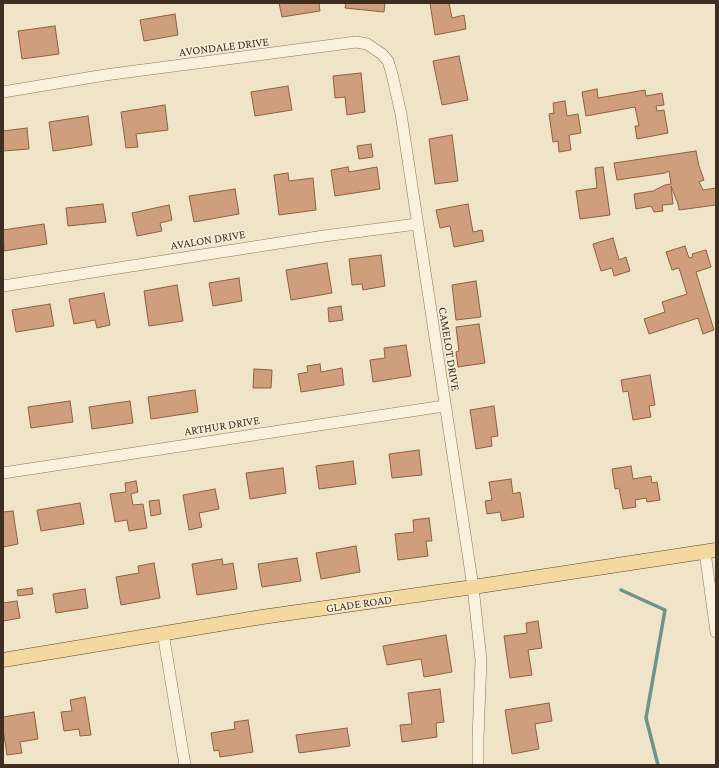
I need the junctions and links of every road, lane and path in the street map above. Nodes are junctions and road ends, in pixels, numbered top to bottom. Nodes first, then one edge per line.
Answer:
1 (3, 92) edge
2 (400, 114) joint
3 (417, 224) junction
4 (3, 286) edge
5 (444, 406) junction
6 (3, 473) edge
7 (710, 551) edge
8 (472, 588) junction
9 (716, 632) edge
10 (163, 633) junction
11 (3, 660) edge
12 (185, 765) edge
13 (478, 765) edge

1 - 2 street, AVONDALE DRIVE
2 - 3 street, CAMELOT DRIVE
3 - 4 street, AVALON DRIVE
3 - 5 street, CAMELOT DRIVE
5 - 6 street, ARTHUR DRIVE
5 - 8 street, CAMELOT DRIVE
7 - 8 main road, GLADE ROAD
7 - 9 street
8 - 10 main road, GLADE ROAD
8 - 13 street, CAMELOT DRIVE
10 - 11 main road, GLADE ROAD
10 - 12 street

